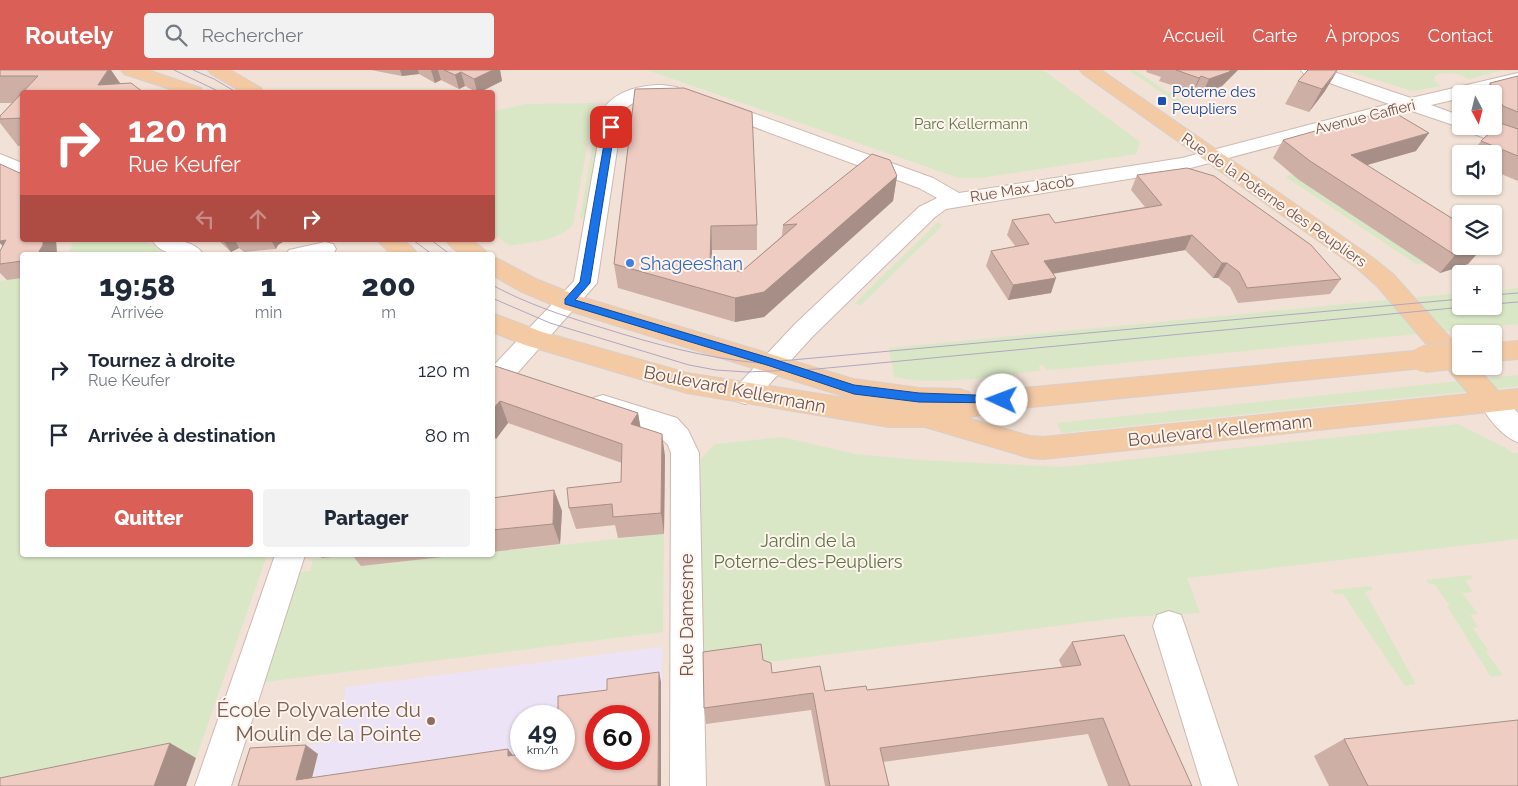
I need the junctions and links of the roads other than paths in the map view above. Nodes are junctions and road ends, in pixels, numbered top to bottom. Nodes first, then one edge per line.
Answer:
1 (130, 70) edge
2 (217, 70) edge
3 (1089, 70) edge
4 (1310, 70) edge
5 (1518, 79) edge
6 (189, 90) edge
7 (251, 90) edge
8 (1412, 104) junction
9 (1452, 119) edge
10 (1493, 135) edge
11 (1518, 145) edge
12 (1213, 156) junction
13 (0, 160) edge
14 (20, 170) edge
15 (956, 200) junction
16 (167, 242) edge
17 (391, 242) edge
18 (460, 242) edge
19 (324, 248) edge
20 (187, 252) edge
21 (309, 252) edge
22 (403, 252) edge
23 (473, 252) edge
24 (495, 267) edge
25 (569, 302) junction
26 (495, 323) edge
27 (534, 339) junction
28 (1518, 350) edge
29 (1502, 351) edge
30 (1452, 356) edge
31 (773, 362) junction
32 (498, 370) edge
33 (531, 381) edge
34 (745, 394) junction
35 (576, 396) edge
36 (1002, 400) junction
37 (1505, 400) edge
38 (925, 417) junction
39 (1518, 431) edge
40 (289, 557) edge
41 (1169, 626) dead end
42 (213, 786) edge
43 (688, 786) edge
44 (1220, 786) edge

1 - 6 main road
2 - 7 main road
3 - 12 main road, Rue de la Poterne des Peupliers
4 - 8 street
5 - 8 street, Avenue Caffieri
8 - 9 street
8 - 12 street, Avenue Caffieri
10 - 11 street
12 - 15 street, Rue Max Jacob
12 - 37 main road, Rue de la Poterne des Peupliers
13 - 14 street
15 - 25 street, Rue Max Jacob
15 - 31 street
16 - 20 street
17 - 22 main road
18 - 23 main road
19 - 21 street
24 - 25 main road, Boulevard Kellermann
25 - 27 street
25 - 31 main road, Boulevard Kellermann
26 - 27 main road, Boulevard Kellermann
27 - 32 street
27 - 34 main road, Boulevard Kellermann
28 - 29 main road
30 - 36 main road, Boulevard Kellermann, bridge
31 - 34 street
31 - 36 main road, Boulevard Kellermann
32 - 33 street
34 - 38 main road, Boulevard Kellermann
35 - 43 street, Rue Damesme
36 - 38 main road, Boulevard Kellermann
37 - 38 main road, Boulevard Kellermann
37 - 39 street
40 - 42 street
41 - 44 street

